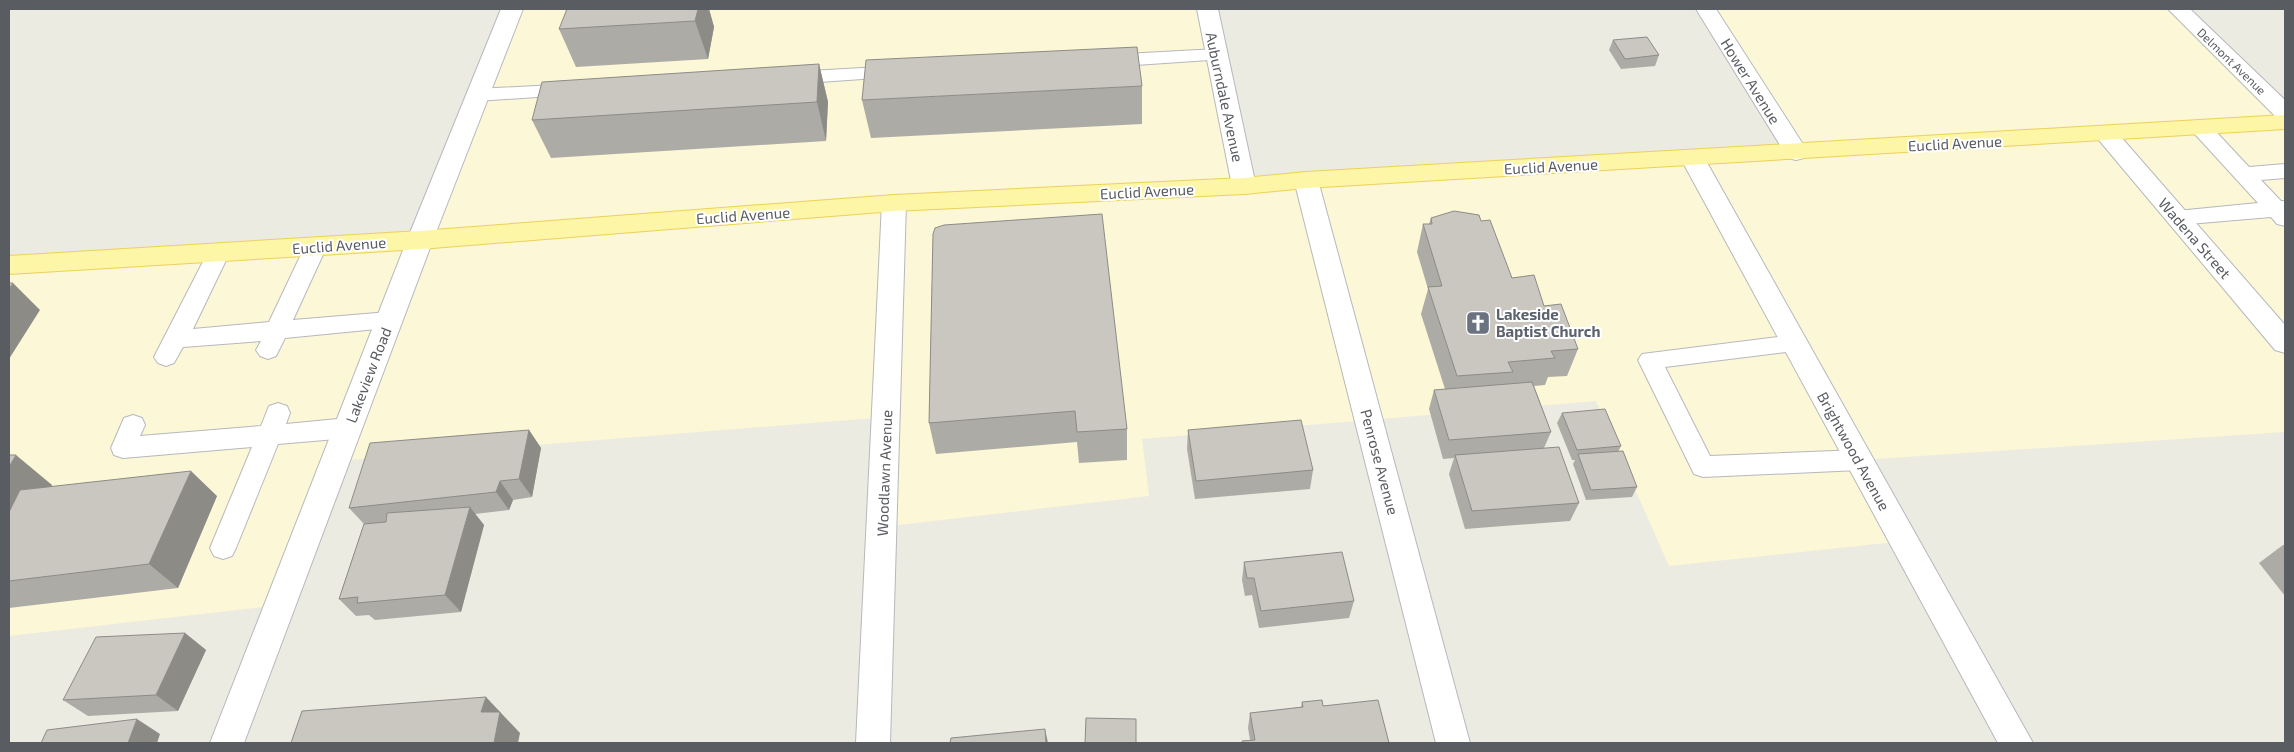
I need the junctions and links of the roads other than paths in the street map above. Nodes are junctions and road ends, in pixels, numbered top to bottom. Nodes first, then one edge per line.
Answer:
1 (512, 9) edge
2 (1207, 9) edge
3 (1706, 9) edge
4 (2178, 9) edge
5 (1216, 55) junction
6 (1091, 62) edge
7 (914, 71) edge
8 (776, 79) edge
9 (589, 89) edge
10 (478, 95) junction
11 (2285, 113) edge
12 (2285, 122) edge
13 (2200, 128) junction
14 (2106, 134) junction
15 (1796, 152) junction
16 (1692, 159) junction
17 (2285, 171) edge
18 (2244, 174) junction
19 (1306, 180) junction
20 (1244, 186) junction
21 (894, 203) junction
22 (2282, 212) edge
23 (2177, 218) junction
24 (420, 240) junction
25 (316, 246) junction
26 (219, 252) junction
27 (9, 265) edge
28 (389, 321) junction
29 (273, 340) junction
30 (2285, 343) edge
31 (1795, 344) junction
32 (181, 422) dead end
33 (273, 424) junction
34 (133, 425) dead end
35 (348, 428) junction
36 (169, 443) junction
37 (1860, 460) junction
38 (222, 548) dead end
39 (228, 743) edge
40 (873, 743) edge
41 (1453, 743) edge
42 (2016, 743) edge

1 - 10 street, Lakeview Road
2 - 5 street, Auburndale Avenue
3 - 15 street, Hower Avenue
4 - 11 street, Delmont Avenue
5 - 6 lane
5 - 20 street, Auburndale Avenue
7 - 8 lane
9 - 10 lane
10 - 24 street, Lakeview Road
12 - 13 main road, Euclid Avenue
13 - 14 main road, Euclid Avenue
13 - 18 lane
14 - 15 main road, Euclid Avenue
14 - 23 street, Wadena Street
15 - 16 main road, Euclid Avenue
16 - 19 main road, Euclid Avenue
16 - 31 street, Brightwood Avenue
17 - 18 lane
18 - 22 lane
19 - 20 main road, Euclid Avenue
19 - 41 street, Penrose Avenue
20 - 21 main road, Euclid Avenue
21 - 24 main road, Euclid Avenue
21 - 40 street, Woodlawn Avenue
22 - 23 lane
23 - 30 street, Wadena Street
24 - 25 main road, Euclid Avenue
24 - 28 street, Lakeview Road
25 - 26 main road, Euclid Avenue
25 - 29 lane
26 - 27 main road, Euclid Avenue
26 - 29 lane
28 - 29 lane
28 - 35 street, Lakeview Road
31 - 37 street, Brightwood Avenue
31 - 37 lane
32 - 36 lane
33 - 35 lane
33 - 36 lane
33 - 38 lane
34 - 36 lane
35 - 39 street, Lakeview Road
37 - 42 street, Brightwood Avenue

